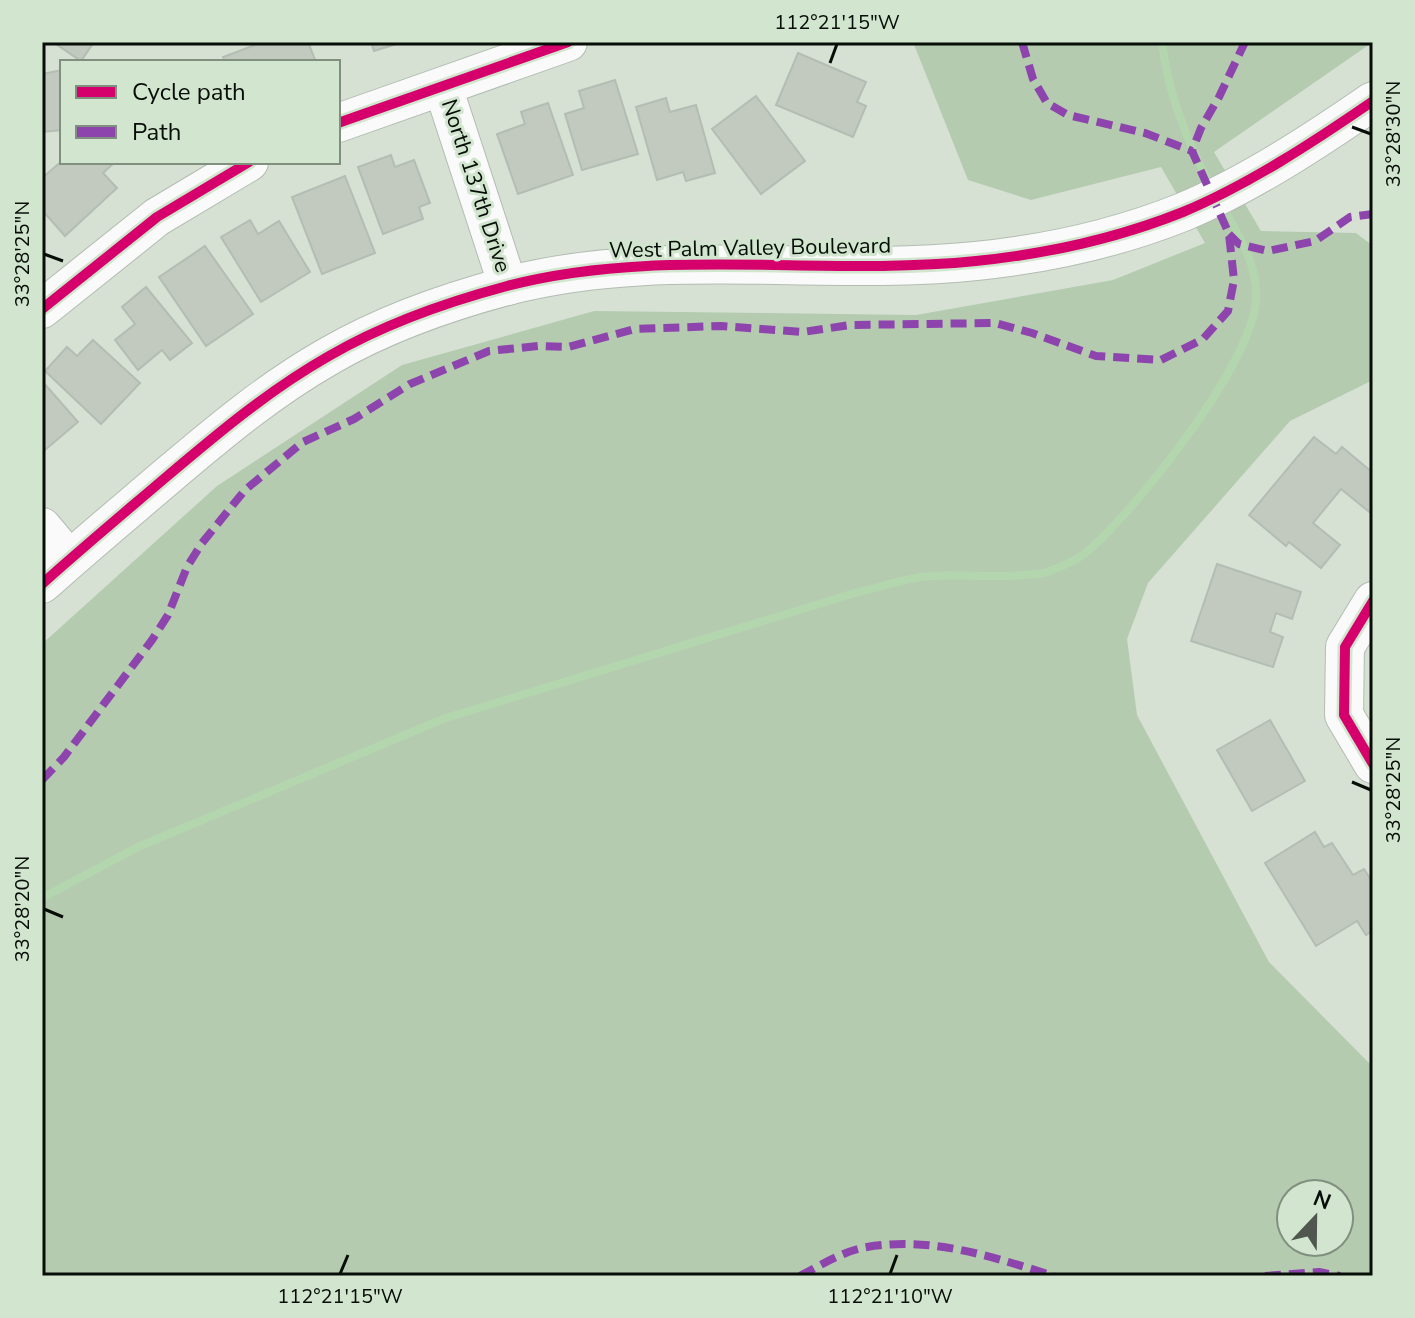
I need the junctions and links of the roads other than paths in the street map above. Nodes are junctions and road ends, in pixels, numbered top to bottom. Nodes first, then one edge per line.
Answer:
1 (568, 42) edge
2 (443, 87) junction
3 (1373, 101) edge
4 (340, 122) edge
5 (241, 164) edge
6 (202, 174) edge
7 (508, 286) junction
8 (42, 309) edge
9 (42, 527) edge
10 (56, 572) edge
11 (1373, 601) edge
12 (1373, 764) edge

1 - 2 street
2 - 4 street
2 - 7 street, North 137th Drive
3 - 7 street, West Palm Valley Boulevard
5 - 6 street
6 - 8 street
7 - 10 street, West Palm Valley Boulevard
9 - 10 street
11 - 12 street

